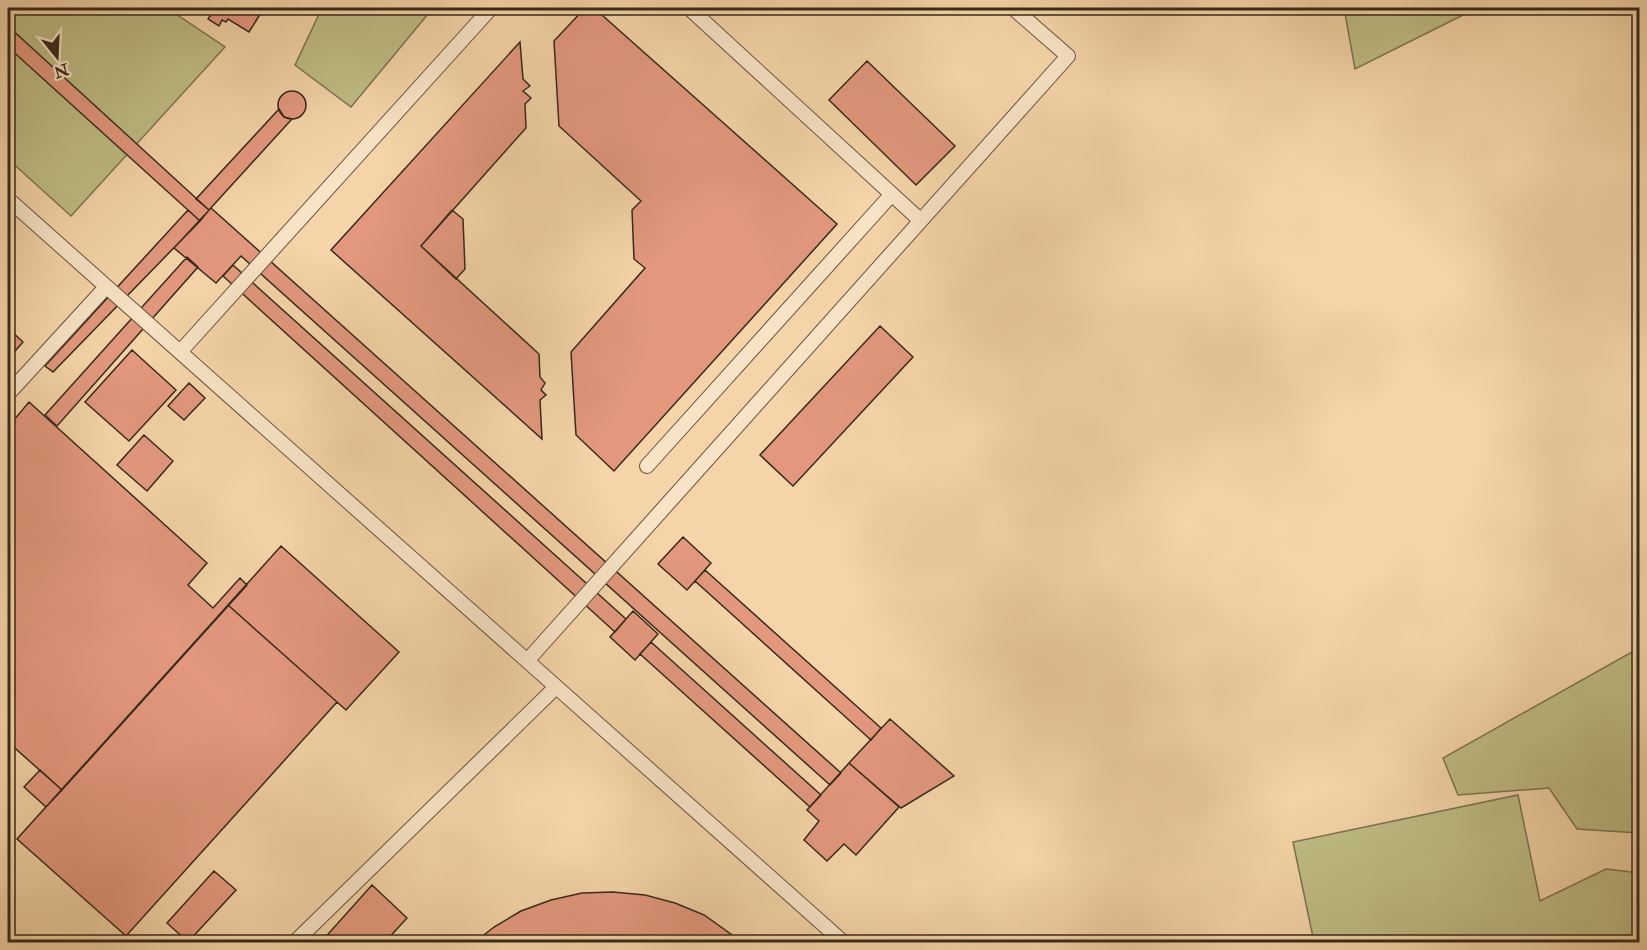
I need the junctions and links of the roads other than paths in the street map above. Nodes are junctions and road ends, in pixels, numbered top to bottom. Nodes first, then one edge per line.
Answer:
1 (491, 8) edge
2 (689, 8) edge
3 (1013, 8) edge
4 (892, 194) junction
5 (8, 199) edge
6 (920, 220) junction
7 (106, 287) junction
8 (180, 352) junction
9 (8, 394) edge
10 (647, 466) dead end
11 (527, 661) junction
12 (556, 687) junction
13 (295, 942) edge
14 (843, 942) edge

1 - 8 lane
2 - 4 lane
3 - 6 lane
4 - 6 lane
4 - 10 lane
5 - 7 lane
6 - 11 lane
7 - 8 lane
7 - 9 lane
8 - 11 lane
11 - 12 lane
12 - 13 lane
12 - 14 lane

